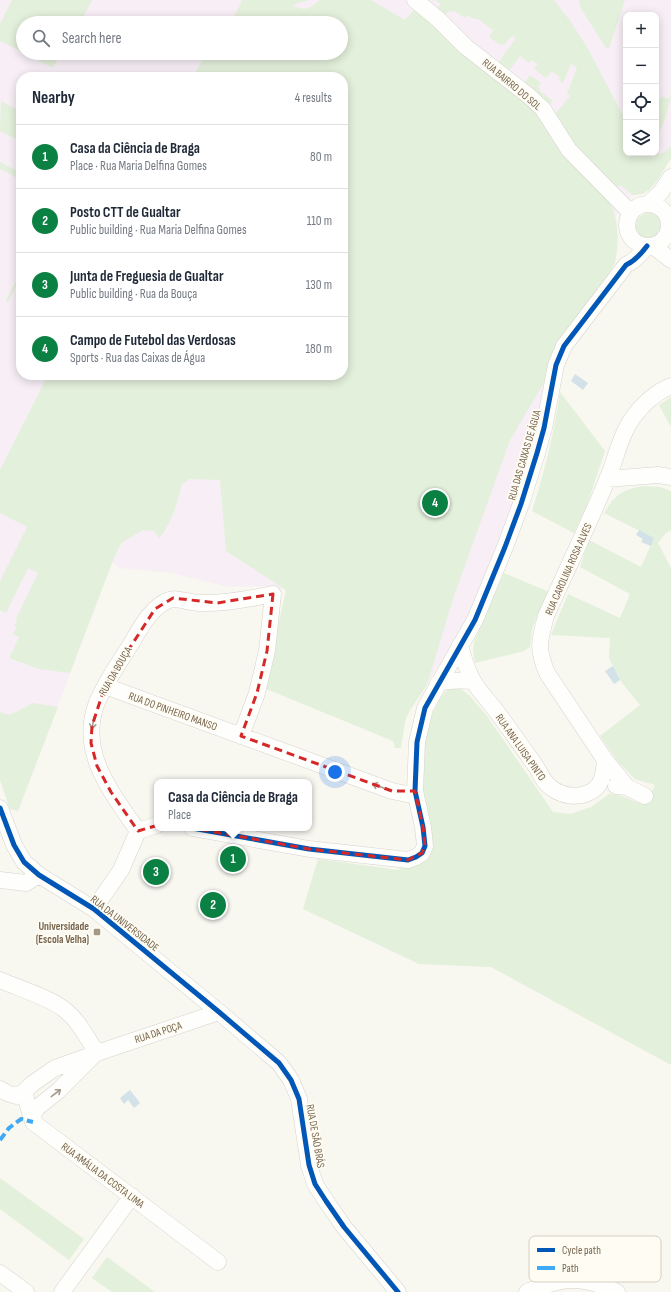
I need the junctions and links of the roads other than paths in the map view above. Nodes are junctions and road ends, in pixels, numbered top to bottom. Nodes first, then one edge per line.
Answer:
1 (415, 0) edge
2 (671, 177) edge
3 (648, 204) junction
4 (668, 208) edge
5 (631, 213) junction
6 (669, 234) edge
7 (631, 238) junction
8 (650, 246) junction
9 (671, 260) edge
10 (626, 264) junction
11 (671, 386) edge
12 (671, 476) edge
13 (607, 479) junction
14 (460, 645) junction
15 (473, 681) junction
16 (438, 683) junction
17 (105, 686) junction
18 (241, 736) junction
19 (605, 760) junction
20 (627, 786) junction
21 (598, 787) junction
22 (415, 791) junction
23 (645, 796) dead end
24 (0, 808) edge
25 (154, 826) edge
26 (138, 831) junction
27 (209, 831) edge
28 (7, 843) edge
29 (39, 875) junction
30 (0, 880) edge
31 (94, 910) junction
32 (0, 980) edge
33 (219, 1012) junction
34 (97, 1052) junction
35 (0, 1089) edge
36 (24, 1092) junction
37 (33, 1122) junction
38 (132, 1196) junction
39 (218, 1262) dead end
40 (0, 1273) edge
41 (556, 1282) edge
42 (589, 1282) edge
43 (26, 1292) edge
44 (62, 1292) edge
45 (398, 1292) edge
46 (527, 1292) edge
47 (617, 1292) edge

1 - 5 street, RUA BAIRRO DO SOL
2 - 3 street
3 - 4 street
3 - 5 street
4 - 6 street
5 - 7 street
6 - 8 street
7 - 8 street
7 - 10 street
8 - 9 street
8 - 10 street, RUA DAS CAIXAS DE ÁGUA
10 - 14 street, RUA DAS CAIXAS DE ÁGUA
11 - 13 street, RUA CAROLINA ROSA ALVES
12 - 13 street
13 - 19 street, RUA CAROLINA ROSA ALVES
14 - 15 street, RUA ANA LUISA PINTO
14 - 16 street, RUA DAS CAIXAS DE ÁGUA
15 - 16 street
15 - 21 street, RUA ANA LUISA PINTO
16 - 22 street, RUA DAS CAIXAS DE ÁGUA
17 - 18 street, RUA DO PINHEIRO MANSO
17 - 18 street, RUA DA BOUÇA
17 -> 26 street, RUA DA BOUÇA
22 -> 18 street, RUA DO PINHEIRO MANSO
19 - 20 street, RUA CAROLINA ROSA ALVES
19 - 21 street
20 - 21 street, RUA ANA LUISA PINTO
20 - 23 street
22 - 27 street, RUA DAS CAIXAS DE ÁGUA
24 - 28 street, RUA DA UNIVERSIDADE
25 - 26 street
26 - 31 street
28 - 29 street, RUA DA UNIVERSIDADE
29 - 30 street
29 - 31 street, RUA DA UNIVERSIDADE
31 - 33 street, RUA DA UNIVERSIDADE
32 - 34 street
33 - 34 street, RUA DA POÇA
33 - 45 street, RUA DE SÃO BRÁS
34 - 36 street, RUA DA POÇA
37 -> 34 street, RUA DA POÇA
35 - 36 street
36 - 37 street
37 - 38 street, RUA AMÁLIA DA COSTA LIMA
38 - 39 street, RUA AMÁLIA DA COSTA LIMA
38 - 44 street
40 - 43 street
41 - 46 street
42 - 47 street

